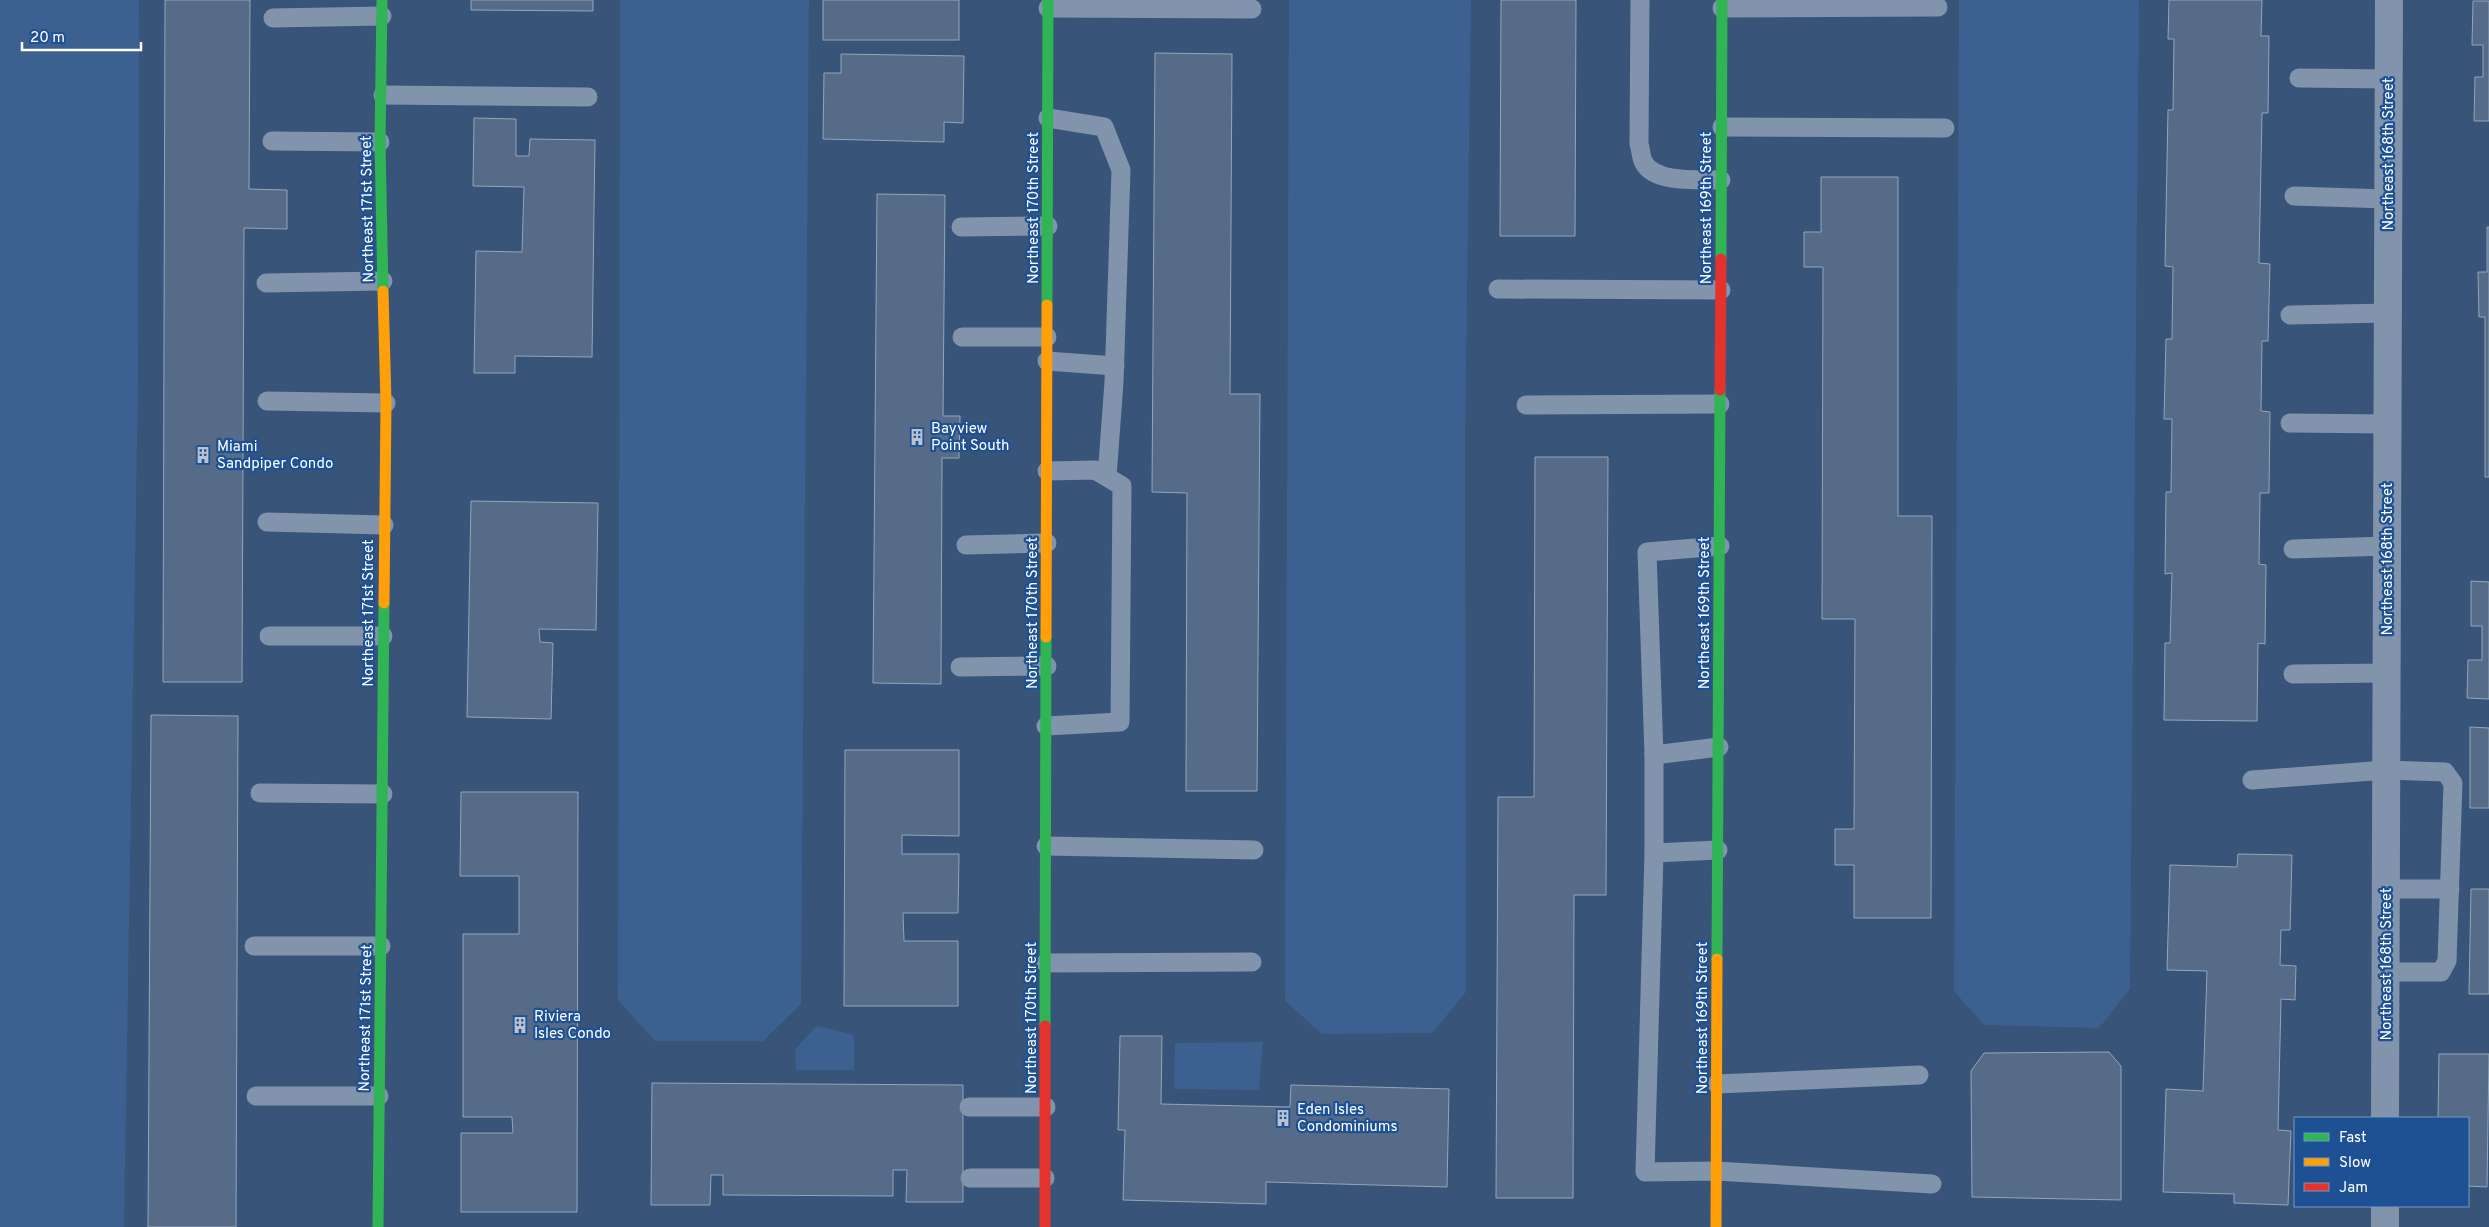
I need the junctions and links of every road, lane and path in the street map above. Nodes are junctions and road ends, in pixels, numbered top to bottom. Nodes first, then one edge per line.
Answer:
1 (1640, 0) edge
2 (2389, 0) edge
3 (1048, 4) edge
4 (1722, 4) edge
5 (1938, 7) dead end
6 (382, 8) edge
7 (1252, 9) dead end
8 (273, 18) dead end
9 (2298, 78) dead end
10 (2388, 79) junction
11 (382, 96) junction
12 (588, 97) dead end
13 (1048, 118) junction
14 (1722, 127) junction
15 (1945, 128) dead end
16 (272, 142) dead end
17 (380, 142) junction
18 (1721, 180) junction
19 (2294, 196) dead end
20 (2388, 199) junction
21 (1048, 226) junction
22 (961, 227) dead end
23 (383, 282) junction
24 (266, 283) dead end
25 (1498, 290) dead end
26 (1721, 290) junction
27 (2388, 313) junction
28 (2290, 315) dead end
29 (962, 337) dead end
30 (1047, 337) junction
31 (1047, 361) junction
32 (1115, 366) junction
33 (267, 401) dead end
34 (386, 403) junction
35 (1720, 404) junction
36 (1526, 405) dead end
37 (2290, 423) dead end
38 (2388, 424) junction
39 (1047, 471) junction
40 (1107, 477) junction
41 (267, 522) dead end
42 (384, 525) junction
43 (1047, 544) junction
44 (966, 545) dead end
45 (1720, 546) junction
46 (2387, 546) junction
47 (2293, 549) dead end
48 (269, 636) dead end
49 (383, 636) junction
50 (1047, 666) junction
51 (960, 667) dead end
52 (2387, 673) junction
53 (2294, 674) dead end
54 (1046, 726) junction
55 (1719, 747) junction
56 (1654, 755) junction
57 (2386, 770) junction
58 (2252, 780) dead end
59 (260, 793) dead end
60 (383, 794) junction
61 (1046, 846) junction
62 (1254, 850) dead end
63 (1718, 850) junction
64 (1654, 853) junction
65 (2386, 889) junction
66 (2450, 890) junction
67 (254, 946) dead end
68 (381, 946) junction
69 (1252, 962) dead end
70 (1046, 963) junction
71 (2386, 972) junction
72 (1919, 1075) dead end
73 (1717, 1084) junction
74 (256, 1096) dead end
75 (379, 1096) junction
76 (970, 1107) dead end
77 (1046, 1107) junction
78 (2385, 1117) edge
79 (1716, 1171) junction
80 (970, 1178) dead end
81 (1045, 1178) junction
82 (1932, 1184) dead end
83 (2385, 1207) edge
84 (378, 1227) edge
85 (1045, 1227) edge
86 (1716, 1227) edge
87 (2385, 1227) edge

1 - 18 lane
2 - 10 street, Northeast 168th Street
3 - 7 lane
3 - 13 street, Northeast 170th Street
4 - 5 lane
4 - 14 street, Northeast 169th Street
6 - 8 lane
6 - 11 street, Northeast 171st Street
9 - 10 lane
10 - 20 street, Northeast 168th Street
11 - 12 lane
11 - 17 street, Northeast 171st Street
13 - 21 street, Northeast 170th Street
13 - 32 lane
14 - 15 lane
14 - 18 street, Northeast 169th Street
16 - 17 lane
17 - 23 street, Northeast 171st Street
18 - 26 street, Northeast 169th Street
19 - 20 lane
20 - 27 street, Northeast 168th Street
21 - 22 lane
21 - 30 street, Northeast 170th Street
23 - 24 lane
23 - 34 street, Northeast 171st Street
25 - 26 lane
26 - 35 street, Northeast 169th Street
27 - 28 lane
27 - 38 street, Northeast 168th Street
29 - 30 lane
30 - 31 street, Northeast 170th Street
31 - 32 lane
31 - 39 street, Northeast 170th Street
32 - 40 lane
33 - 34 lane
34 - 42 street, Northeast 171st Street
35 - 36 lane
35 - 45 street, Northeast 169th Street
37 - 38 lane
38 - 46 street, Northeast 168th Street
39 - 40 lane
39 - 43 street, Northeast 170th Street
40 - 54 lane
41 - 42 lane
42 - 49 street, Northeast 171st Street
43 - 44 lane
43 - 50 street, Northeast 170th Street
45 - 55 street, Northeast 169th Street
45 - 56 lane
46 - 47 lane
46 - 52 street, Northeast 168th Street
48 - 49 lane
49 - 60 street, Northeast 171st Street
50 - 51 lane
50 - 54 street, Northeast 170th Street
52 - 53 lane
52 - 57 street, Northeast 168th Street
54 - 61 street, Northeast 170th Street
55 - 56 lane
55 - 63 street, Northeast 169th Street
56 - 64 lane
57 - 58 lane
57 - 65 street, Northeast 168th Street
57 - 66 lane
59 - 60 lane
60 - 68 street, Northeast 171st Street
61 - 62 lane
61 - 70 street, Northeast 170th Street
63 - 64 lane
63 - 73 street, Northeast 169th Street
64 - 79 lane
65 - 66 lane
65 - 71 street, Northeast 168th Street
66 - 71 lane
67 - 68 lane
68 - 75 street, Northeast 171st Street
69 - 70 lane
70 - 77 street, Northeast 170th Street
71 - 78 street, Northeast 168th Street
72 - 73 lane
73 - 79 street, Northeast 169th Street
74 - 75 lane
75 - 84 street, Northeast 171st Street
76 - 77 lane
77 - 81 street, Northeast 170th Street
79 - 82 lane
79 - 86 street, Northeast 169th Street
80 - 81 lane
81 - 85 street, Northeast 170th Street
83 - 87 street

